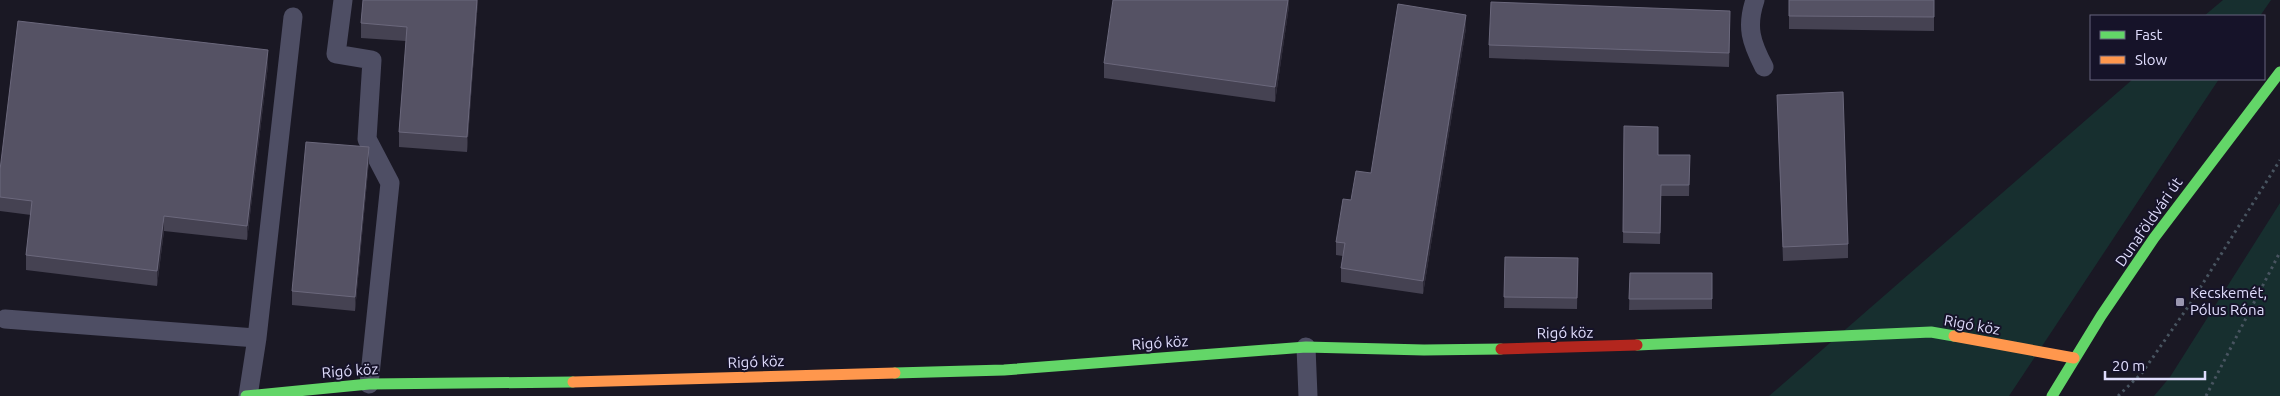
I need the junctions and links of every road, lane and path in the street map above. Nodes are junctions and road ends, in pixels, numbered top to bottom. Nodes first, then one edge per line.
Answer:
1 (343, 0) edge
2 (1755, 0) edge
3 (293, 17) dead end
4 (1764, 67) dead end
5 (2280, 72) edge
6 (2280, 160) edge
7 (2280, 252) edge
8 (5, 319) dead end
9 (257, 338) junction
10 (1306, 347) junction
11 (2074, 358) junction
12 (369, 384) junction
13 (247, 396) edge
14 (1308, 396) edge
15 (2052, 396) edge
16 (2118, 396) edge
17 (2206, 396) edge

1 - 12 lane
2 - 4 lane
3 - 9 lane
5 - 11 street, Dunaföldvári út
6 - 16 path
7 - 17 path
8 - 9 lane
9 - 13 lane
10 - 11 street, Rigó köz
10 - 12 street, Rigó köz
10 - 14 lane
11 - 15 street, Dunaföldvári út
12 - 13 street, Rigó köz

